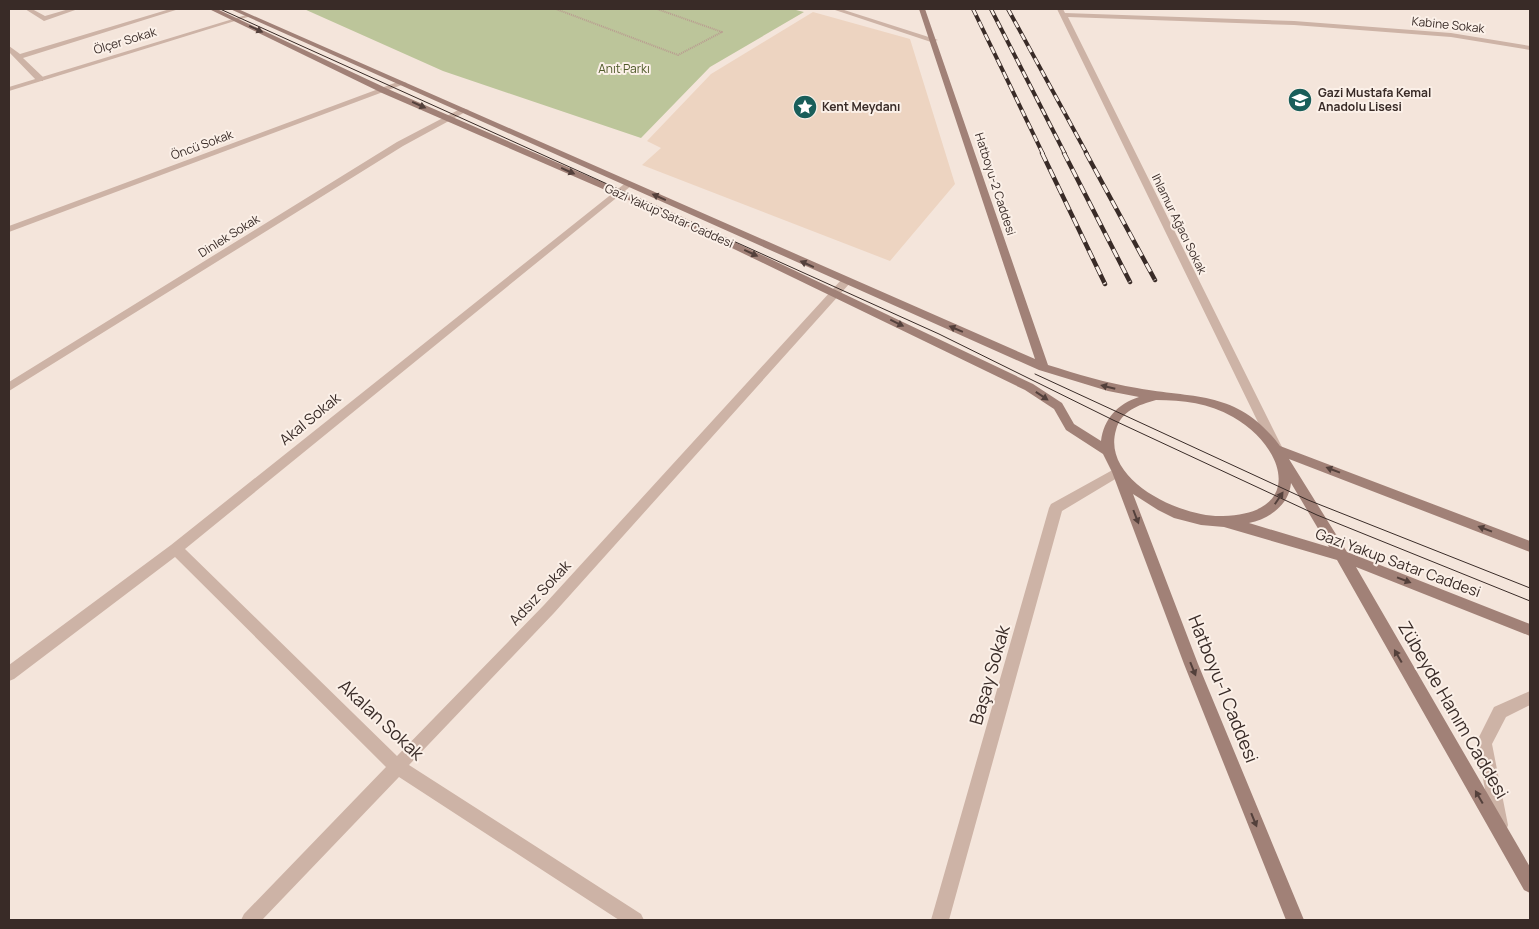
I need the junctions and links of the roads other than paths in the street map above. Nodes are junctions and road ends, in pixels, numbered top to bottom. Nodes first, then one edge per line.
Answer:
1 (28, 9) edge
2 (75, 9) edge
3 (176, 9) edge
4 (212, 9) edge
5 (233, 9) edge
6 (835, 9) edge
7 (922, 9) edge
8 (1062, 12) edge
9 (248, 16) junction
10 (235, 20) junction
11 (934, 40) junction
12 (9, 48) edge
13 (1530, 48) edge
14 (19, 57) junction
15 (40, 80) junction
16 (403, 83) junction
17 (9, 89) edge
18 (386, 91) junction
19 (464, 110) junction
20 (448, 118) junction
21 (628, 184) junction
22 (617, 192) junction
23 (9, 229) edge
24 (846, 281) junction
25 (835, 292) junction
26 (1043, 367) junction
27 (9, 387) edge
28 (1156, 396) junction
29 (1277, 449) junction
30 (1108, 451) junction
31 (1118, 472) junction
32 (1225, 522) junction
33 (1530, 547) edge
34 (176, 549) junction
35 (1342, 556) junction
36 (1530, 630) edge
37 (9, 674) edge
38 (1530, 698) edge
39 (396, 766) junction
40 (1502, 838) junction
41 (1530, 884) edge
42 (250, 920) edge
43 (635, 920) edge
44 (940, 920) edge
45 (1295, 920) edge

1 - 2 street
3 - 14 street
4 - 10 main road, Gazi Yakup Satar Caddesi
5 - 9 main road, Gazi Yakup Satar Caddesi
6 - 11 street
7 - 11 main road, Hatboyu-2 Caddesi
8 - 13 street, Kabine Sokak
8 - 29 street, Ihlamur Ağacı Sokak
9 - 10 street, Ölçer Sokak
9 - 16 main road, Gazi Yakup Satar Caddesi
10 - 15 street, Ölçer Sokak
10 -> 18 main road, Gazi Yakup Satar Caddesi
11 - 26 main road, Hatboyu-2 Caddesi
12 - 14 street
14 - 15 street
15 - 17 street, Ölçer Sokak
16 - 18 street, Öncü Sokak
16 - 19 main road, Gazi Yakup Satar Caddesi
18 -> 20 main road, Gazi Yakup Satar Caddesi
18 - 23 street, Öncü Sokak
19 - 20 street, Dinlek Sokak
19 - 21 main road, Gazi Yakup Satar Caddesi
20 -> 22 main road, Gazi Yakup Satar Caddesi
20 - 27 street, Dinlek Sokak
21 - 22 street, Akal Sokak
24 -> 21 main road, Gazi Yakup Satar Caddesi
22 -> 25 main road, Gazi Yakup Satar Caddesi
22 - 34 street, Akal Sokak
24 - 25 street, Adsız Sokak
26 -> 24 main road, Gazi Yakup Satar Caddesi
25 -> 30 main road, Gazi Yakup Satar Caddesi
25 - 39 street, Adsız Sokak
28 -> 26 main road, Gazi Yakup Satar Caddesi
28 - 29 main road
28 - 30 main road
32 -> 29 main road
33 -> 29 main road
29 - 35 main road, Zübeyde Hanım Caddesi
30 - 31 main road
31 - 32 main road
31 - 44 street, Başay Sokak
31 -> 45 main road, Hatboyu-1 Caddesi
32 - 35 main road, Gazi Yakup Satar Caddesi
34 - 37 street, Akal Sokak
34 - 39 street, Akalan Sokak
35 -> 36 main road, Gazi Yakup Satar Caddesi
40 -> 35 main road, Zübeyde Hanım Caddesi
38 - 40 street
39 - 42 street, Adsız Sokak
39 - 43 street, Akalan Sokak
40 - 41 main road, Zübeyde Hanım Caddesi

